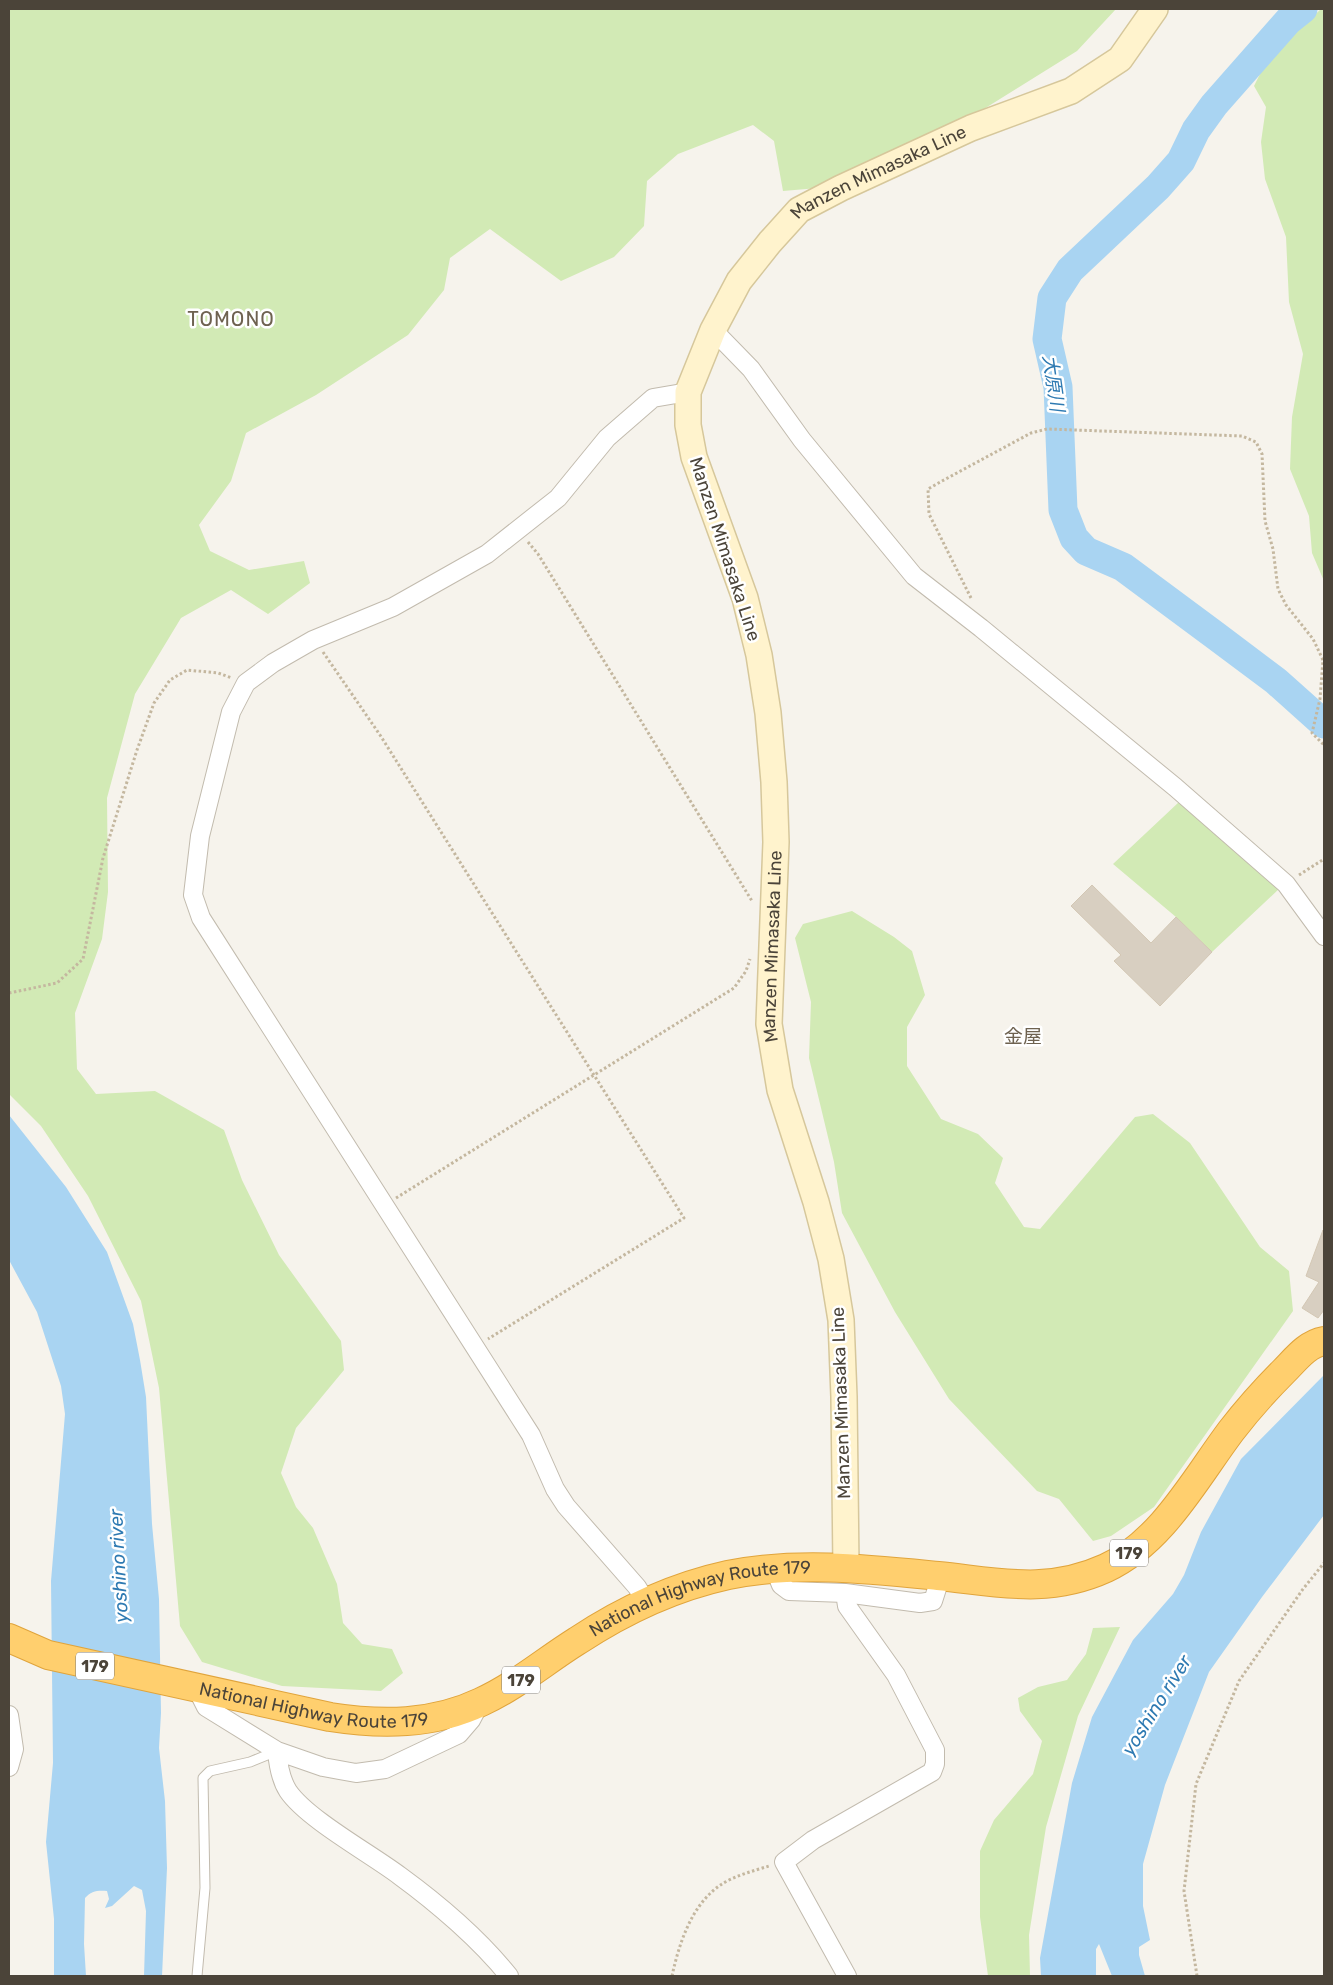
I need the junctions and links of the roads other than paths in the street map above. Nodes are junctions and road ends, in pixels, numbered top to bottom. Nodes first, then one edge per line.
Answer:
1 (1155, 9) edge
2 (713, 330) junction
3 (688, 392) junction
4 (1324, 936) edge
5 (1324, 1341) edge
6 (846, 1580) junction
7 (646, 1602) junction
8 (10, 1639) edge
9 (188, 1687) junction
10 (480, 1703) junction
11 (9, 1715) edge
12 (277, 1751) junction
13 (9, 1767) edge
14 (197, 1976) edge
15 (509, 1976) edge
16 (847, 1976) edge

1 - 2 main road, Manzen Mimasaka Line
2 - 3 main road, Manzen Mimasaka Line
2 - 4 street
3 - 6 main road, Manzen Mimasaka Line
3 - 7 street
5 - 6 highway, National Highway Route 179 / 179
6 - 7 highway, National Highway Route 179 / 179
6 - 16 street
7 - 10 highway, National Highway Route 179 / 179
8 - 9 highway, National Highway Route 179 / 179
9 - 10 highway, National Highway Route 179 / 179
9 - 12 street
10 - 12 street
11 - 13 street
12 - 14 lane
12 - 15 street

